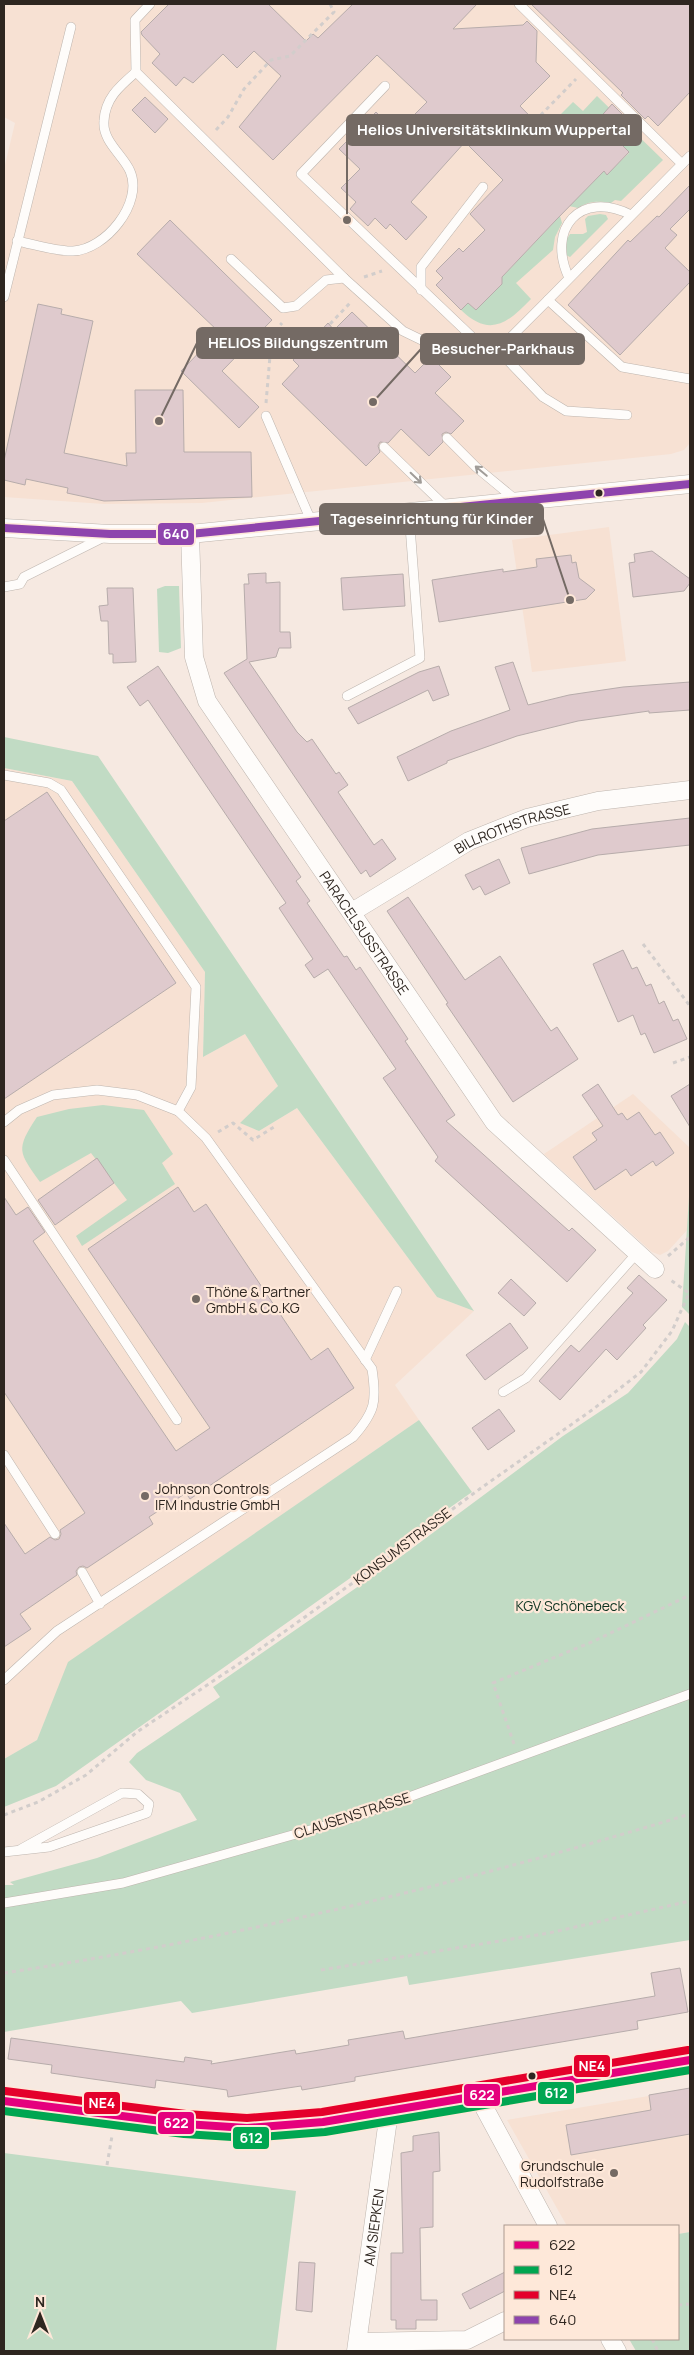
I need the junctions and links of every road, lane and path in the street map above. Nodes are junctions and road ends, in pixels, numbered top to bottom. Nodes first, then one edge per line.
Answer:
1 (150, 4) edge
2 (330, 4) edge
3 (519, 4) edge
4 (71, 27) dead end
5 (585, 69) junction
6 (136, 72) junction
7 (385, 86) dead end
8 (536, 121) dead end
9 (205, 142) junction
10 (690, 156) edge
11 (682, 164) junction
12 (483, 188) dead end
13 (631, 215) junction
14 (16, 241) junction
15 (231, 259) dead end
16 (394, 262) junction
17 (344, 278) junction
18 (569, 278) junction
19 (421, 290) junction
20 (360, 293) junction
21 (4, 297) edge
22 (548, 300) junction
23 (282, 308) junction
24 (330, 324) dead end
25 (494, 352) junction
26 (690, 379) edge
27 (627, 415) dead end
28 (266, 416) joint
29 (447, 438) dead end
30 (384, 447) dead end
31 (690, 484) edge
32 (518, 501) junction
33 (448, 509) junction
34 (409, 513) junction
35 (312, 522) junction
36 (4, 528) edge
37 (110, 534) junction
38 (190, 534) junction
39 (4, 587) edge
40 (347, 696) dead end
41 (4, 775) edge
42 (690, 790) edge
43 (352, 912) junction
44 (643, 944) dead end
45 (690, 1006) edge
46 (690, 1057) edge
47 (673, 1063) dead end
48 (178, 1111) junction
49 (4, 1122) edge
50 (274, 1127) dead end
51 (206, 1138) junction
52 (4, 1160) edge
53 (690, 1232) edge
54 (637, 1253) junction
55 (655, 1269) junction
56 (397, 1291) dead end
57 (365, 1360) junction
58 (502, 1392) dead end
59 (177, 1420) dead end
60 (4, 1455) edge
61 (55, 1534) dead end
62 (82, 1572) dead end
63 (690, 1595) edge
64 (100, 1604) junction
65 (4, 1680) edge
66 (690, 1694) edge
67 (519, 1756) junction
68 (690, 1814) edge
69 (4, 1815) edge
70 (21, 1849) junction
71 (4, 1852) edge
72 (690, 1901) edge
73 (4, 1903) edge
74 (321, 1970) dead end
75 (4, 1974) edge
76 (690, 2060) edge
77 (478, 2096) junction
78 (4, 2101) edge
79 (388, 2112) junction
80 (117, 2116) junction
81 (107, 2165) dead end
82 (547, 2225) edge
83 (504, 2322) edge
84 (611, 2340) edge
85 (357, 2346) edge
86 (617, 2351) edge

1 - 6 lane
2 - 9 path
3 - 5 lane
4 - 14 lane
5 - 8 path
5 - 11 lane
6 - 9 lane
6 - 14 lane
7 - 16 lane
9 - 17 lane
10 - 11 lane
11 - 13 lane
12 - 19 lane
13 - 18 lane
13 - 18 lane
14 - 21 lane
15 - 23 lane
16 - 17 path
16 - 19 lane
17 - 20 lane
17 - 23 lane
18 - 22 lane
19 - 25 lane
20 - 24 path
20 - 25 lane
22 - 25 lane
22 - 26 lane
23 - 28 path
25 - 27 lane
28 - 35 lane
32 -> 29 lane
30 -> 33 lane
31 - 32 street
32 - 33 street
33 - 34 street
34 - 35 street
34 - 40 lane
35 - 38 street
36 - 37 street
37 - 38 street
37 - 39 lane
38 - 43 street, PARACELSUSSTRASSE
41 - 48 lane
42 - 43 street, BILLROTHSTRASSE
43 - 54 street, PARACELSUSSTRASSE
44 - 45 path
46 - 47 path
48 - 49 lane
48 - 51 lane
50 - 51 path
51 - 57 lane
52 - 59 lane
53 - 55 path
54 - 55 street, PARACELSUSSTRASSE
54 - 58 lane
55 - 69 path, KONSUMSTRASSE
56 - 57 lane
57 - 64 lane
60 - 61 lane
62 - 64 lane
63 - 67 path
64 - 65 lane
66 - 67 lane, CLAUSENSTRASSE
67 - 73 lane, CLAUSENSTRASSE
68 - 75 path
70 - 70 lane
70 - 71 lane
72 - 74 path
76 - 77 street
77 - 79 street
77 - 82 street
78 - 80 street
79 - 80 street
79 - 85 street, AM SIEPKEN
80 - 81 path
83 - 85 street, AM SIEPKEN
84 - 86 street

